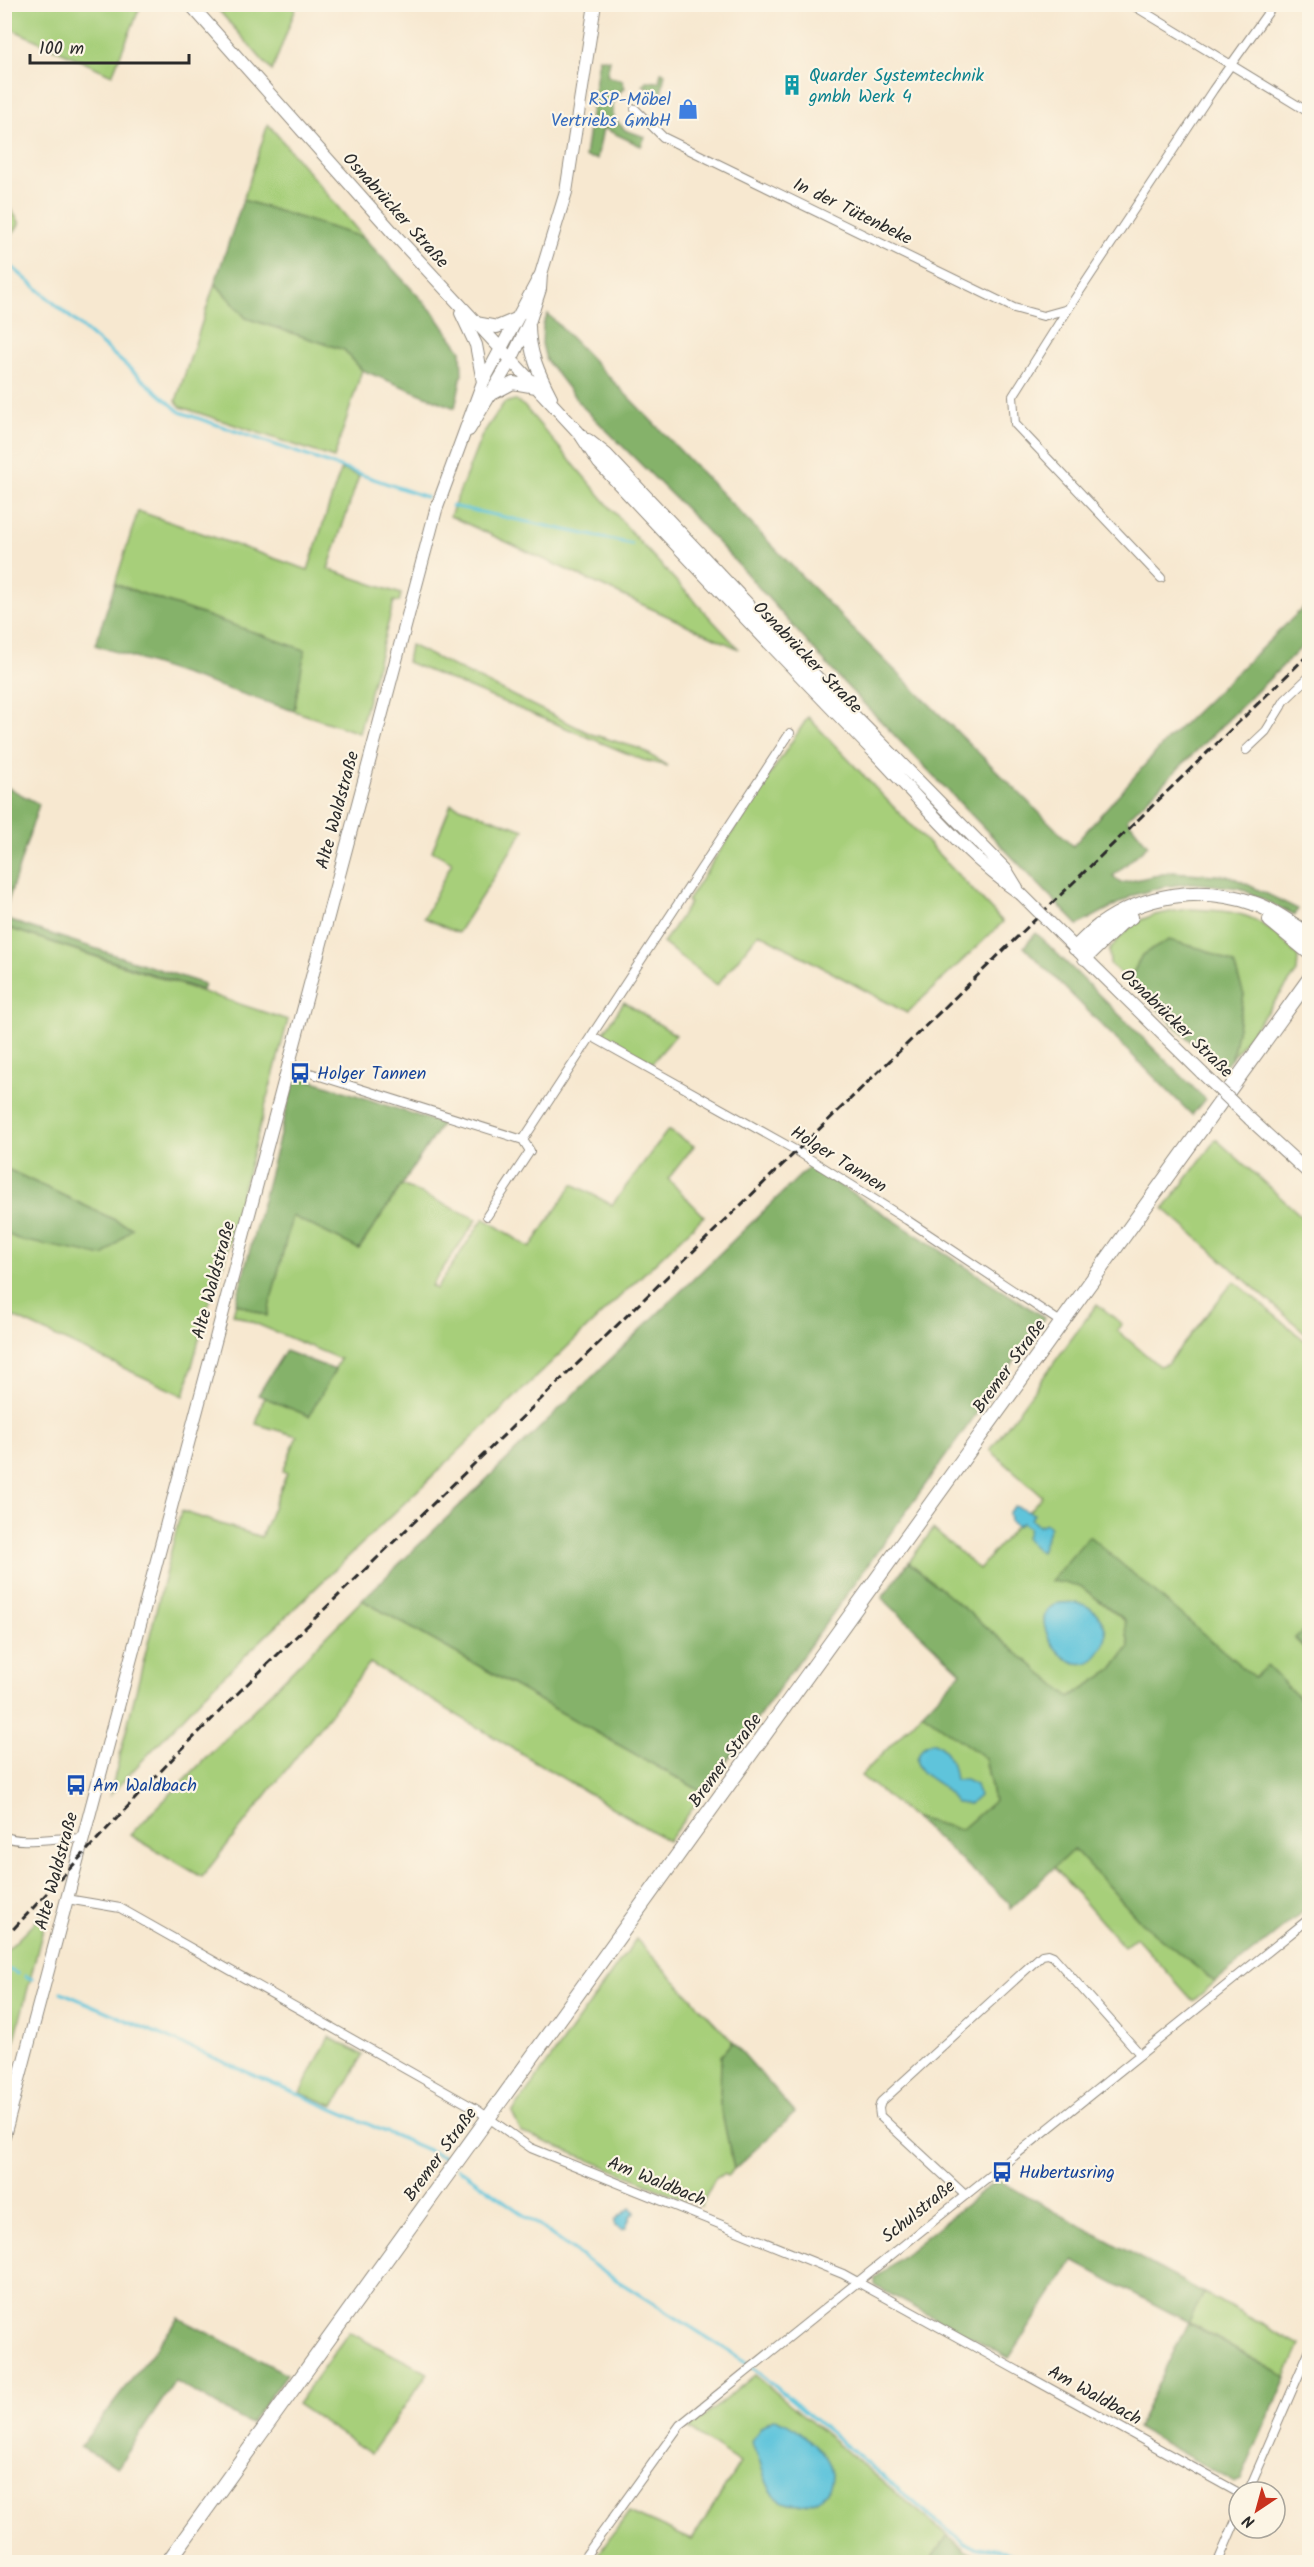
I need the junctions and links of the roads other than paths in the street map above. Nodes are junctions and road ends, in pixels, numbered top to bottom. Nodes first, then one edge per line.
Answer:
1 (190, 4) edge
2 (595, 4) edge
3 (1131, 4) edge
4 (1274, 4) edge
5 (1232, 66) junction
6 (635, 109) dead end
7 (1310, 113) edge
8 (541, 274) junction
9 (455, 301) junction
10 (1068, 309) junction
11 (516, 319) junction
12 (529, 322) junction
13 (476, 323) junction
14 (501, 349) junction
15 (511, 360) junction
16 (483, 382) junction
17 (536, 387) junction
18 (493, 393) junction
19 (557, 409) junction
20 (465, 436) junction
21 (1161, 578) dead end
22 (1310, 676) edge
23 (790, 733) dead end
24 (1246, 750) dead end
25 (1310, 935) edge
26 (1075, 948) junction
27 (1310, 953) edge
28 (1085, 958) junction
29 (1310, 978) edge
30 (591, 1036) junction
31 (288, 1066) junction
32 (523, 1140) junction
33 (1310, 1174) edge
34 (488, 1216) dead end
35 (1062, 1323) junction
36 (4, 1836) edge
37 (83, 1839) junction
38 (67, 1899) junction
39 (1310, 1918) edge
40 (1140, 2054) junction
41 (489, 2118) junction
42 (4, 2136) edge
43 (964, 2194) junction
44 (856, 2282) junction
45 (1310, 2349) edge
46 (1253, 2480) edge
47 (1227, 2486) edge
48 (1227, 2540) edge
49 (168, 2562) edge
50 (581, 2562) edge
51 (1218, 2562) edge

1 - 9 street, Osnabrücker Straße
2 - 8 street, Alte Waldstraße
3 - 5 street
4 - 5 street
5 - 7 street
5 - 10 street
6 - 10 street, In der Tütenbeke
8 - 11 street, Alte Waldstraße
8 - 12 street, Alte Waldstraße
9 - 13 street, Osnabrücker Straße
9 - 16 street
10 - 21 street
11 - 13 street
11 - 14 street, Alte Waldstraße
12 - 15 street, Alte Waldstraße
12 - 19 street
13 - 14 street, Osnabrücker Straße
14 - 15 street, Osnabrücker Straße
14 - 16 street, Alte Waldstraße
15 - 17 street, Osnabrücker Straße
15 - 18 street, Alte Waldstraße
16 - 20 street, Alte Waldstraße
17 - 18 street
17 - 19 street, Osnabrücker Straße
18 - 20 street, Alte Waldstraße
19 - 26 street, Osnabrücker Straße, bridge
20 - 31 street, Alte Waldstraße
22 - 24 street
23 - 30 street
25 - 26 main road
26 - 28 street, Osnabrücker Straße
27 - 28 main road
28 - 33 street, Osnabrücker Straße, bridge
29 - 35 main road, Bremer Straße
30 - 32 street
30 - 35 street, Holger Tannen
31 - 32 street
31 - 37 street, Alte Waldstraße
32 - 34 street
35 - 41 main road, Bremer Straße
36 - 37 street
37 - 38 street, Alte Waldstraße
38 - 41 street, Am Waldbach
38 - 42 street, Alte Waldstraße
39 - 40 street, Schulstraße
40 - 43 street, Schulstraße
40 - 43 street
41 - 44 street, Am Waldbach
41 - 49 main road, Bremer Straße
43 - 44 street, Schulstraße
44 - 47 street, Am Waldbach
44 - 50 street, Schulstraße
45 - 46 street
48 - 51 street

